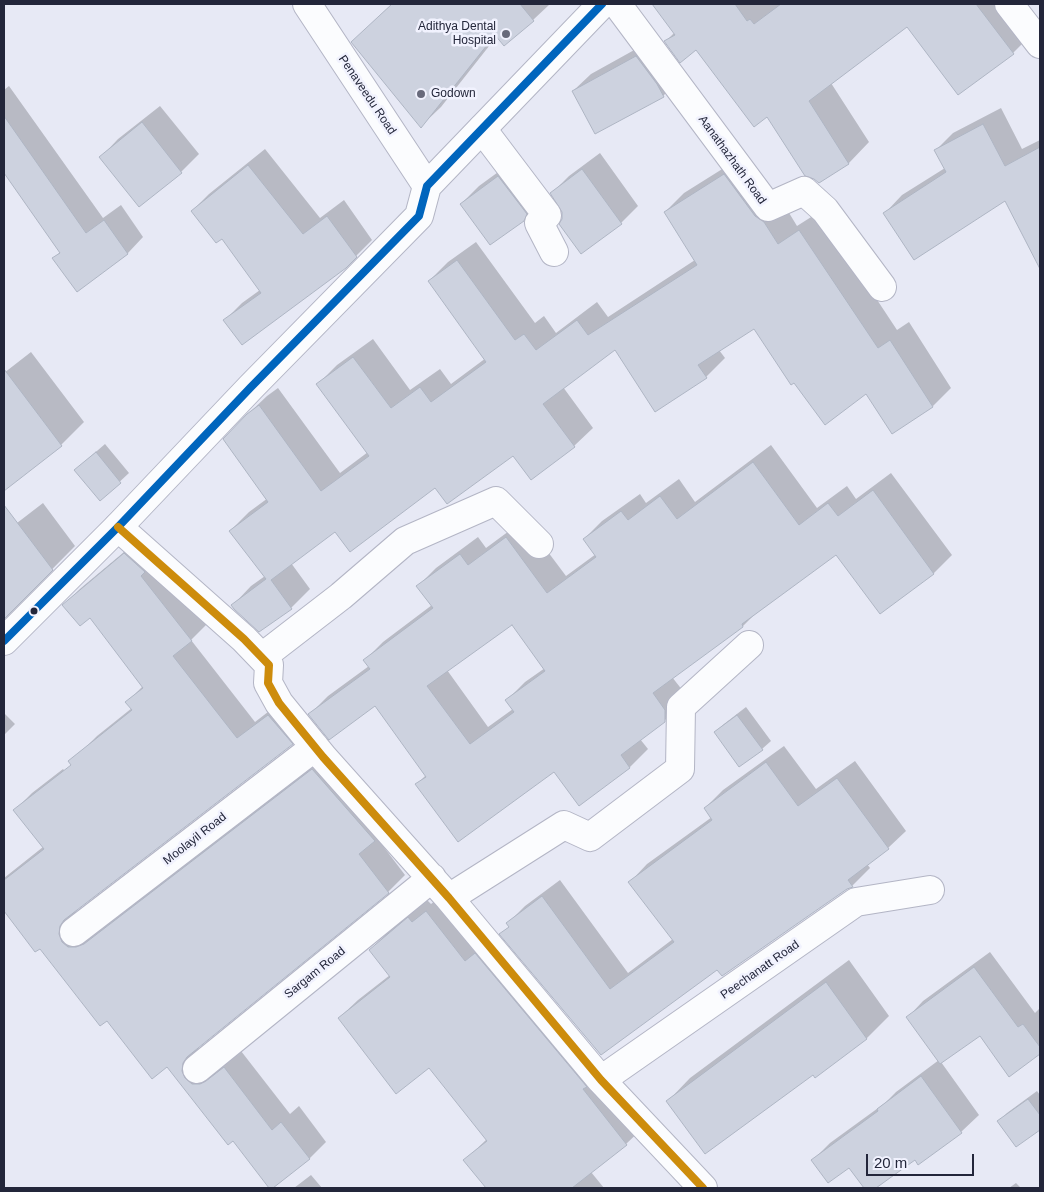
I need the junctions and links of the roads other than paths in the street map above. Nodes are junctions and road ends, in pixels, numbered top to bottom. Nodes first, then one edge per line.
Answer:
1 (308, 4) edge
2 (602, 4) edge
3 (617, 4) edge
4 (1009, 4) edge
5 (1040, 44) edge
6 (482, 129) junction
7 (427, 186) junction
8 (554, 252) dead end
9 (882, 287) dead end
10 (118, 527) junction
11 (539, 544) dead end
12 (4, 641) edge
13 (749, 645) dead end
14 (262, 657) junction
15 (315, 747) junction
16 (441, 888) junction
17 (930, 890) dead end
18 (74, 932) dead end
19 (197, 1069) dead end
20 (602, 1080) junction
21 (703, 1188) edge

1 - 7 street, Penaveedu Road
2 - 6 street
3 - 9 street, Aanathazhath Road
4 - 5 street
6 - 7 street
6 - 8 street
7 - 10 street
10 - 12 street
10 - 14 street
11 - 14 street
13 - 16 street, Sargam Road
14 - 15 street
15 - 16 street
15 - 18 street, Moolayil Road
16 - 19 street, Sargam Road
16 - 20 street
17 - 20 street, Peechanatt Road
20 - 21 street

